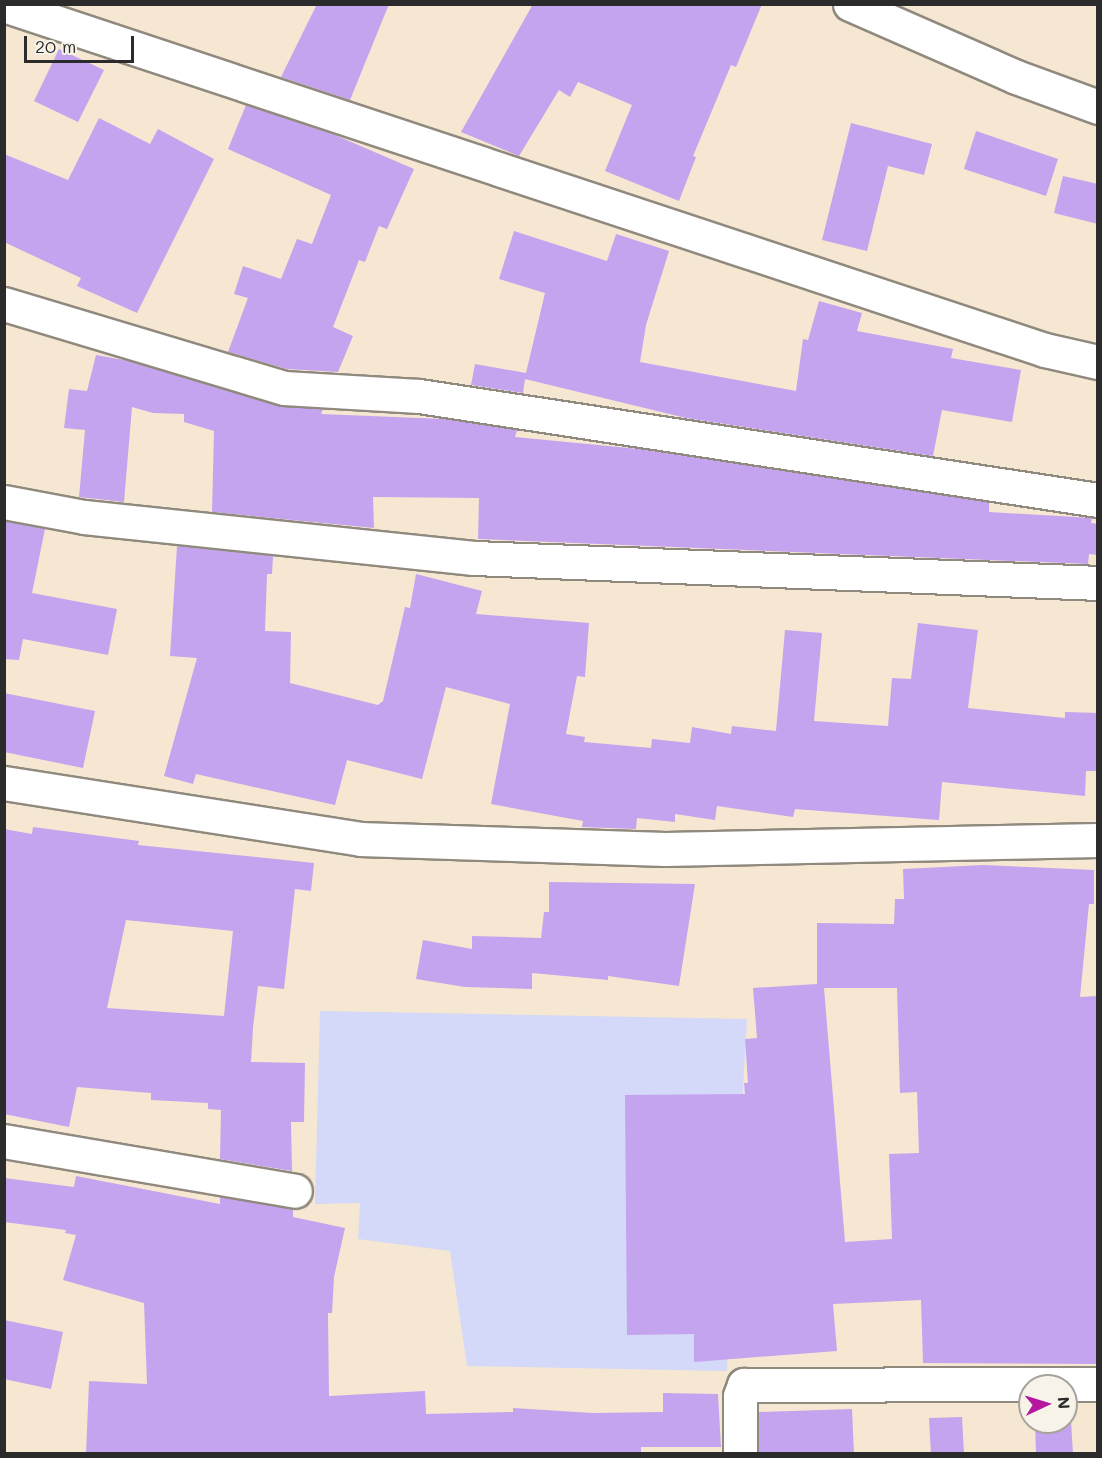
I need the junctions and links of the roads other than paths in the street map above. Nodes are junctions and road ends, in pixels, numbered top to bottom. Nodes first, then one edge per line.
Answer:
1 (850, 4) edge
2 (4, 5) edge
3 (1098, 107) edge
4 (4, 304) edge
5 (1098, 362) edge
6 (1098, 500) edge
7 (4, 502) edge
8 (1098, 583) edge
9 (4, 783) edge
10 (1098, 840) edge
11 (4, 1141) edge
12 (295, 1191) dead end
13 (1098, 1384) edge
14 (740, 1454) edge

1 - 3 street
2 - 5 street
4 - 6 street
7 - 8 street
9 - 10 street
11 - 12 street
13 - 14 street

